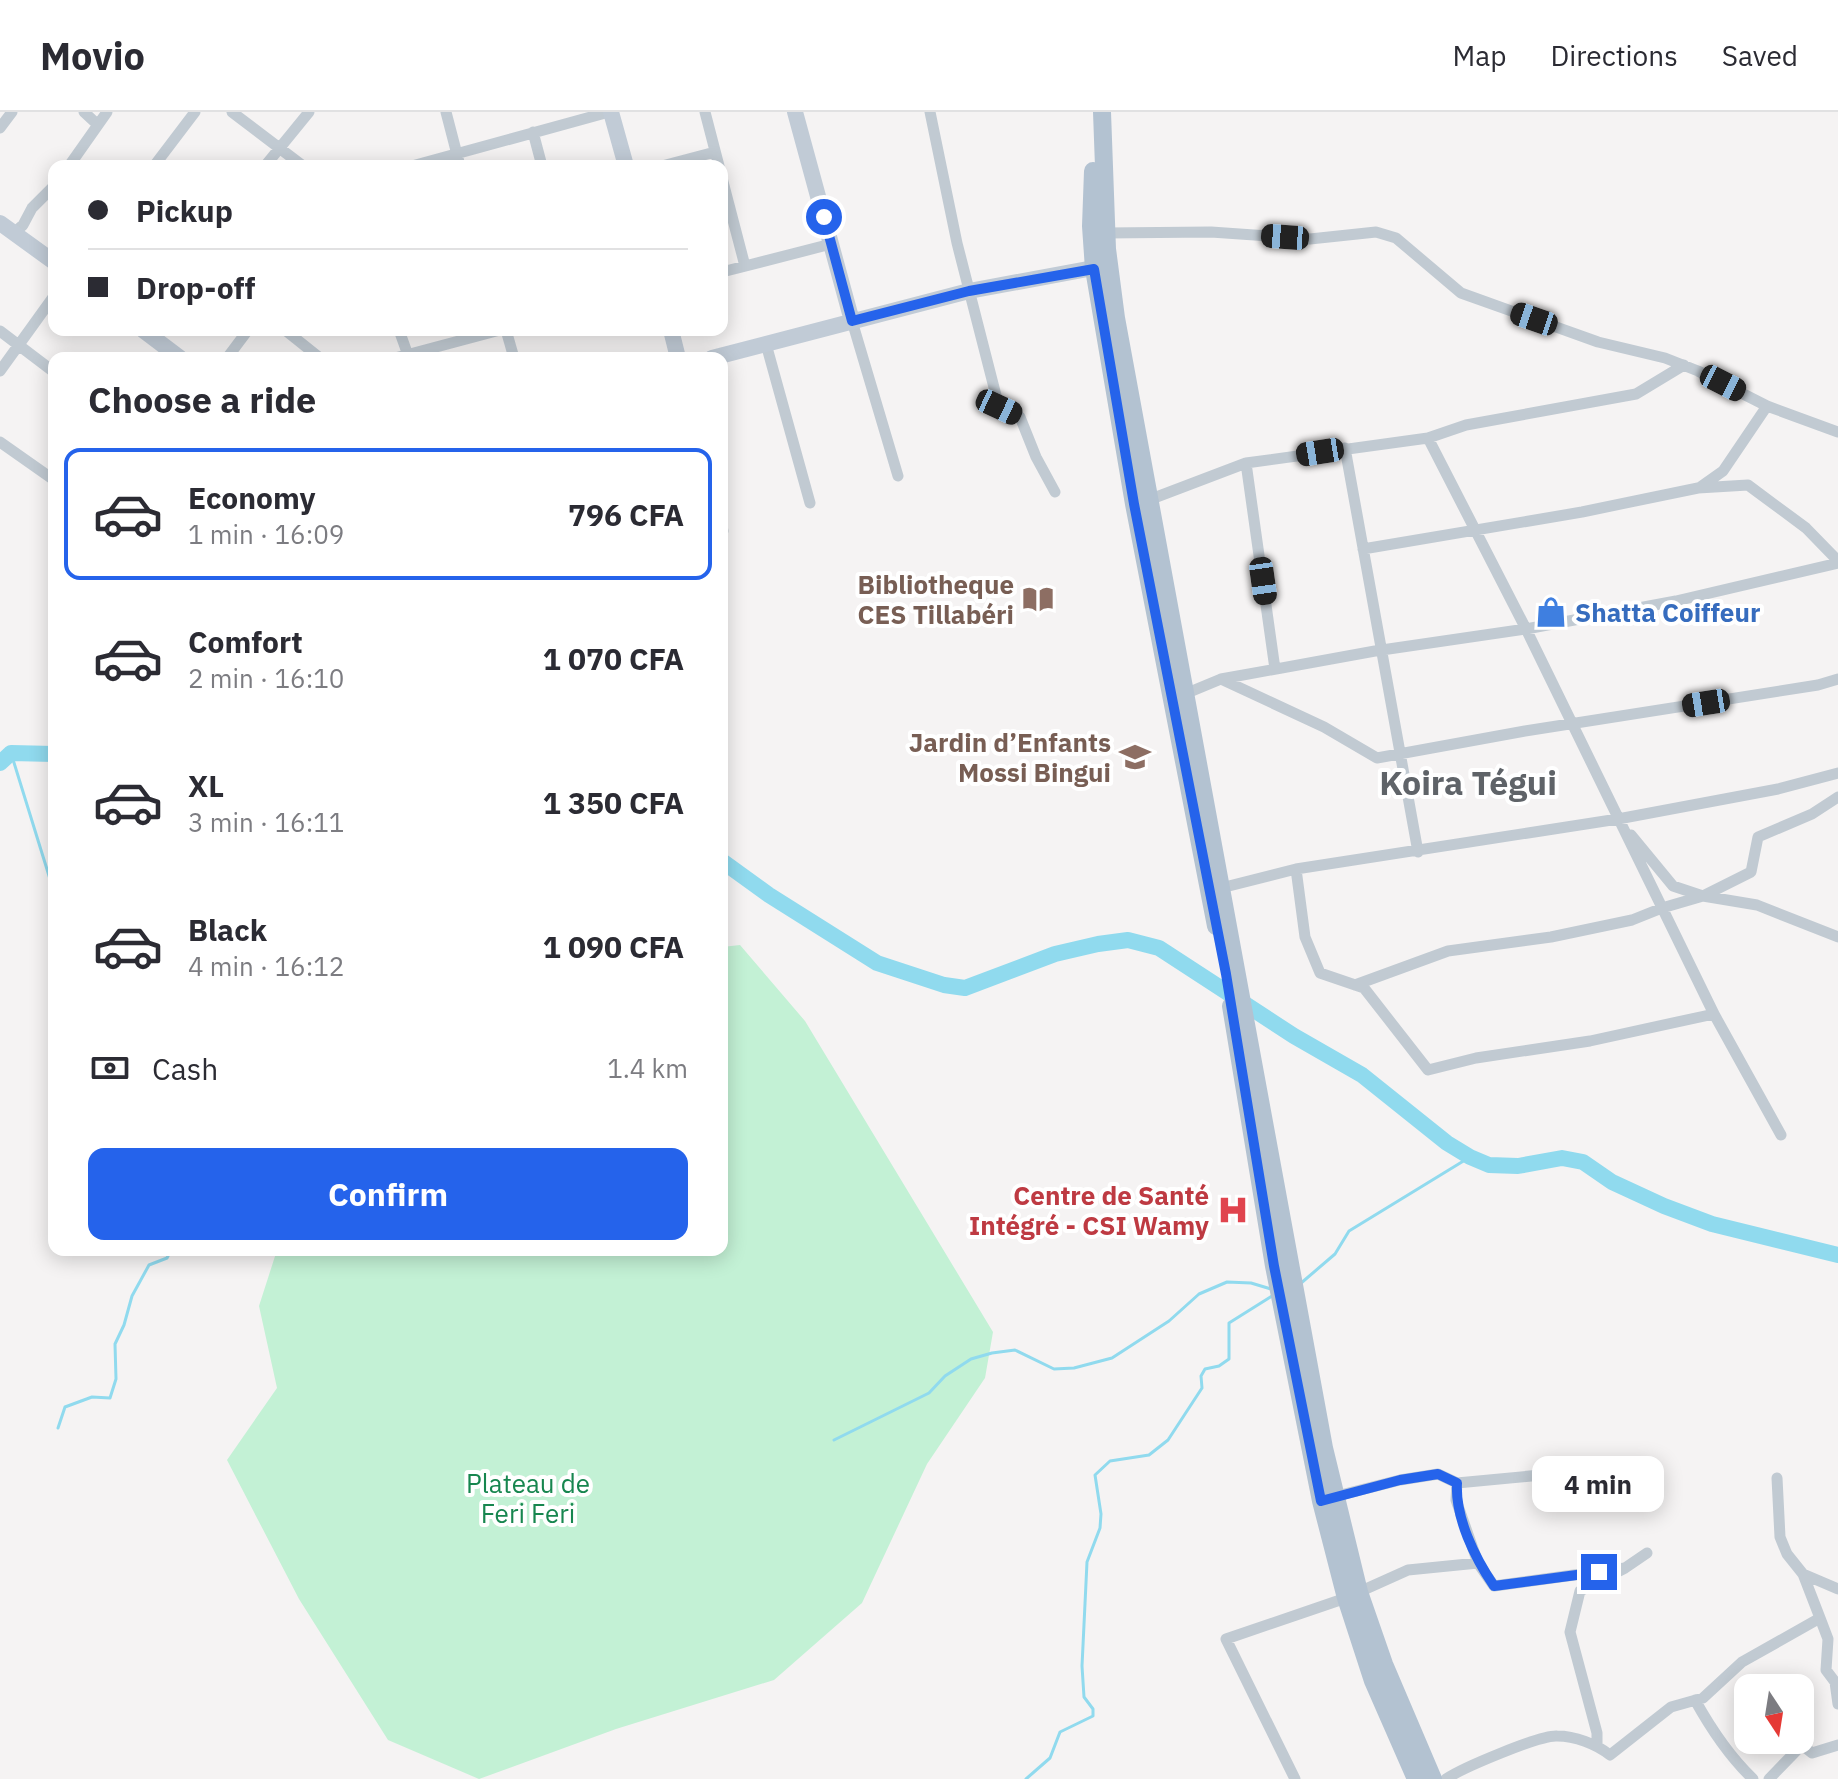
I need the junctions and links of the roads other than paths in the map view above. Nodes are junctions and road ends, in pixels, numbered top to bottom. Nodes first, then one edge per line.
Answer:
1 (12, 112) edge
2 (84, 112) edge
3 (107, 112) edge
4 (195, 112) edge
5 (232, 112) edge
6 (309, 112) edge
7 (446, 112) edge
8 (610, 112) edge
9 (705, 112) edge
10 (795, 112) edge
11 (930, 112) edge
12 (1093, 112) edge
13 (1102, 112) edge
14 (98, 125) junction
15 (0, 128) edge
16 (533, 132) junction
17 (279, 147) junction
18 (715, 152) junction
19 (457, 153) junction
20 (73, 160) edge
21 (159, 160) edge
22 (269, 160) edge
23 (295, 160) edge
24 (433, 160) edge
25 (459, 160) edge
26 (540, 160) edge
27 (624, 160) edge
28 (685, 160) edge
29 (717, 160) edge
30 (48, 192) edge
31 (728, 201) edge
32 (7, 228) edge
33 (1106, 233) junction
34 (831, 244) junction
35 (48, 258) edge
36 (745, 266) junction
37 (1101, 267) junction
38 (728, 270) edge
39 (969, 291) junction
40 (48, 304) edge
41 (852, 321) junction
42 (0, 331) edge
43 (151, 336) edge
44 (292, 336) edge
45 (479, 336) edge
46 (766, 344) junction
47 (19, 345) junction
48 (172, 352) edge
49 (312, 352) edge
50 (422, 352) edge
51 (728, 354) edge
52 (1684, 365) junction
53 (48, 367) edge
54 (0, 371) edge
55 (1767, 406) junction
56 (1838, 432) edge
57 (1428, 438) junction
58 (0, 442) edge
59 (1345, 448) junction
60 (1246, 463) junction
61 (48, 476) edge
62 (898, 476) dead end
63 (1698, 488) junction
64 (1055, 492) dead end
65 (1141, 502) junction
66 (810, 503) dead end
67 (1474, 529) junction
68 (1363, 549) junction
69 (1838, 562) edge
70 (1526, 629) junction
71 (1382, 650) junction
72 (1275, 669) junction
73 (1221, 679) junction
74 (1838, 679) edge
75 (1179, 697) junction
76 (1571, 724) junction
77 (1401, 754) junction
78 (1838, 773) edge
79 (1838, 797) edge
80 (1618, 819) junction
81 (1418, 852) junction
82 (1296, 869) junction
83 (1221, 888) junction
84 (1703, 896) junction
85 (1662, 908) junction
86 (1838, 937) edge
87 (1232, 975) junction
88 (1355, 985) junction
89 (1714, 1014) junction
90 (1781, 1135) dead end
91 (1625, 1467) dead end
92 (1777, 1478) dead end
93 (1457, 1483) junction
94 (1328, 1499) junction
95 (1647, 1553) dead end
96 (1478, 1563) junction
97 (1625, 1568) junction
98 (1803, 1574) junction
99 (1838, 1589) edge
100 (1352, 1595) junction
101 (1820, 1618) junction
102 (1695, 1700) junction
103 (1838, 1704) edge
104 (1597, 1745) junction
105 (1838, 1745) edge
106 (1295, 1779) edge
107 (1416, 1779) edge
108 (1433, 1779) edge
109 (1446, 1779) edge
110 (1753, 1779) edge
111 (1769, 1779) edge

1 - 15 street
2 - 14 street
3 - 14 street
4 - 21 street
5 - 17 street
6 - 17 street
7 - 19 street
8 - 16 street
8 - 27 street
9 - 18 street
10 - 34 street
11 - 39 street
12 - 37 main road
13 - 33 main road
14 - 20 street
16 - 19 street
16 - 26 street
17 - 22 street
17 - 23 street
18 - 28 street
18 - 29 street
19 - 24 street
19 - 25 street
30 - 32 street
31 - 36 street
32 - 35 street
33 - 37 main road
33 - 52 street
34 - 36 street
34 - 41 street
36 - 38 street
37 - 39 street
37 - 65 main road
39 - 41 street
39 - 64 street
40 - 47 street
41 - 46 street
41 - 62 street
42 - 47 street
43 - 48 street
44 - 49 street
45 - 50 street
46 - 51 street
46 - 66 street
47 - 53 street
47 - 54 street
52 - 55 street
52 - 57 street
55 - 56 street
55 - 63 street
57 - 59 street
57 - 67 street
58 - 61 street
59 - 60 street
59 - 68 street
60 - 65 street
60 - 72 street
63 - 67 street
63 - 69 street
65 - 75 main road
67 - 68 street
67 - 70 street
68 - 71 street
69 - 70 street
70 - 71 street
70 - 76 street
71 - 72 street
71 - 77 street
72 - 73 street
73 - 75 street
73 - 77 street
74 - 76 street
75 - 83 main road
75 - 87 main road
76 - 77 street
76 - 80 street
77 - 81 street
78 - 80 street
79 - 84 street
80 - 81 street
80 - 84 street
80 - 85 street
81 - 82 street
82 - 83 street
82 - 88 street
83 - 87 main road
84 - 85 street
84 - 86 street
85 - 88 street
85 - 89 street
87 - 94 main road
88 - 89 street
89 - 90 street
91 - 93 street
92 - 98 street
93 - 94 street
93 - 96 street
94 - 100 main road
95 - 97 street
96 - 97 street
96 - 100 street
97 - 104 street
98 - 99 street
98 - 101 street
100 - 106 street
100 - 107 main road
100 - 108 main road
101 - 102 street
101 - 103 street
102 - 104 street
102 - 110 street
104 - 109 street
105 - 111 street

